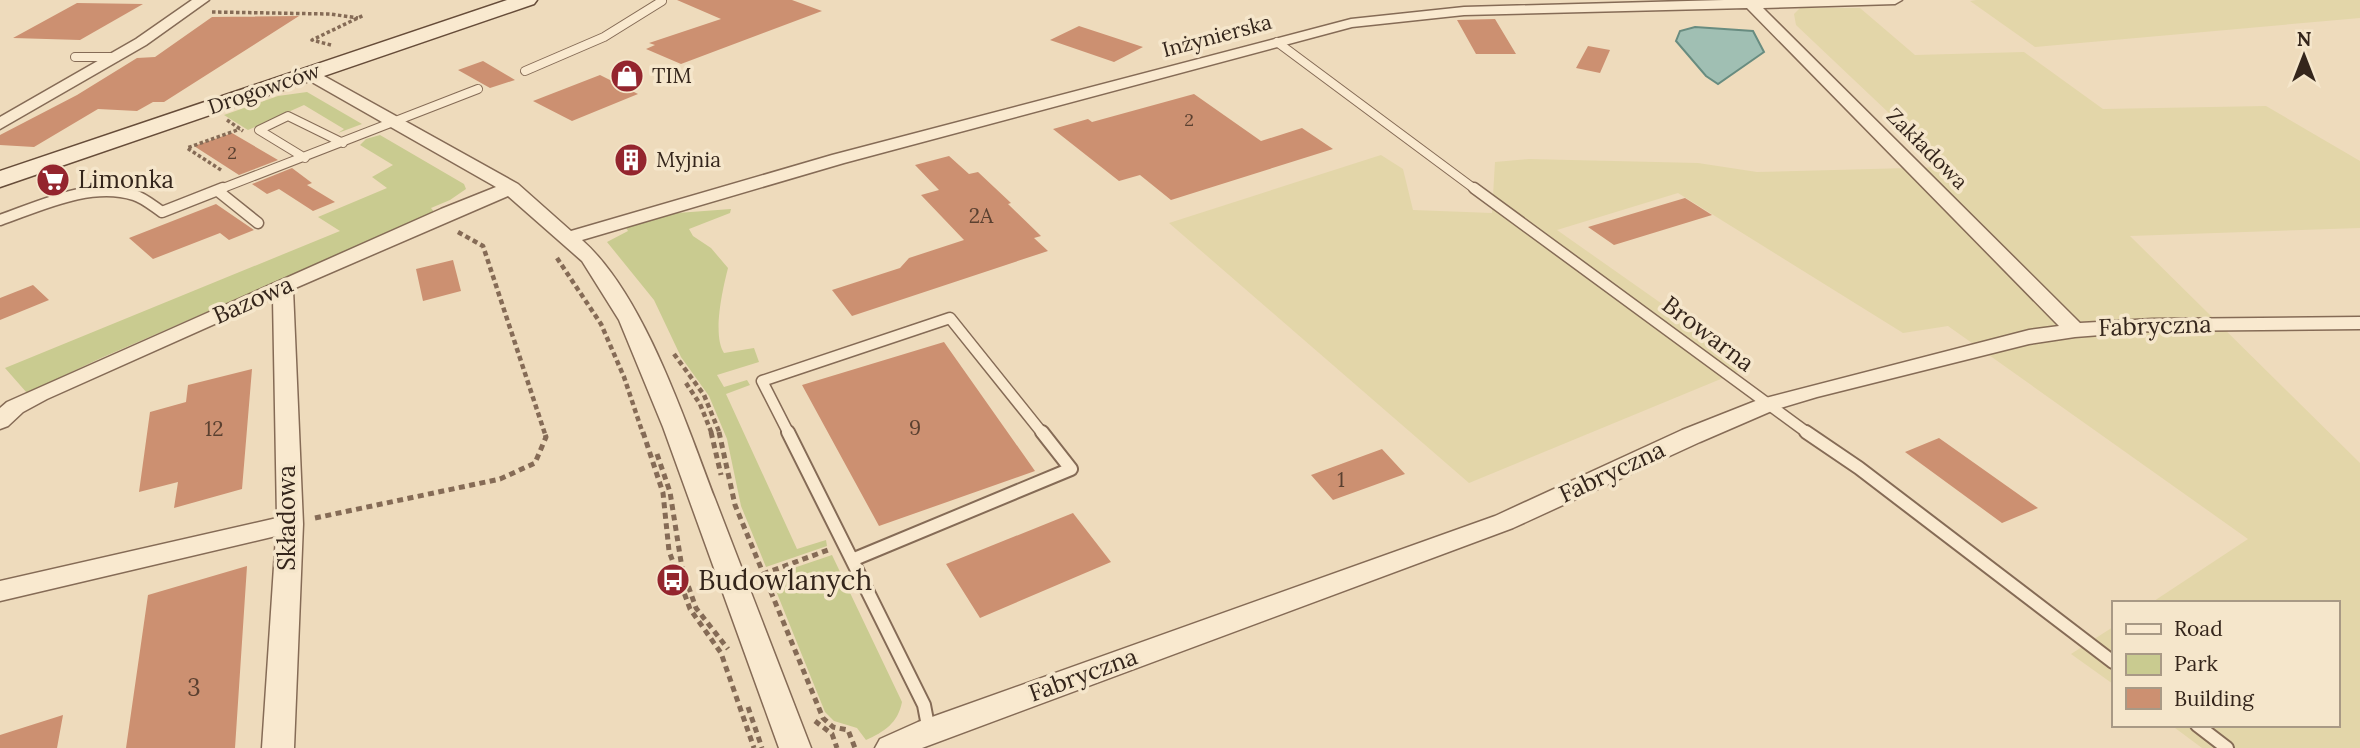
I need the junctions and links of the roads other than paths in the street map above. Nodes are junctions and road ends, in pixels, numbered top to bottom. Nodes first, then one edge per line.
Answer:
1 (527, 0) edge
2 (660, 0) edge
3 (1895, 0) edge
4 (1749, 2) edge
5 (207, 6) edge
6 (1277, 42) junction
7 (75, 57) dead end
8 (116, 57) junction
9 (525, 71) dead end
10 (309, 74) junction
11 (478, 89) dead end
12 (394, 121) junction
13 (0, 124) edge
14 (342, 143) junction
15 (305, 158) junction
16 (0, 178) edge
17 (511, 188) junction
18 (218, 191) junction
19 (0, 220) edge
20 (258, 223) dead end
21 (566, 250) junction
22 (283, 288) junction
23 (2360, 323) edge
24 (2075, 330) junction
25 (1766, 405) junction
26 (0, 421) edge
27 (290, 524) junction
28 (852, 560) junction
29 (0, 591) edge
30 (2112, 661) edge
31 (2200, 727) edge
32 (929, 731) junction
33 (278, 748) edge
34 (795, 748) edge
35 (891, 748) edge
36 (2227, 748) edge

1 - 10 main road, Drogowców
2 - 9 lane
3 - 4 street, Inżynierska
4 - 6 street, Inżynierska
4 - 24 street, Zakładowa
5 - 8 street
6 - 21 street, Inżynierska
6 - 25 lane, Browarna
7 - 8 lane
8 - 13 street
10 - 12 street
10 - 16 main road, Drogowców
11 - 12 lane
12 - 14 lane
12 - 17 street
14 - 15 lane
14 - 15 lane
15 - 18 lane
17 - 21 street
17 - 22 street, Bazowa
18 - 19 lane
18 - 20 lane
21 - 34 street
22 - 26 street, Bazowa
22 - 27 street, Składowa
23 - 24 street, Fabryczna
24 - 25 street, Fabryczna
25 - 30 lane, Browarna
25 - 32 street, Fabryczna
27 - 29 street
27 - 33 street, Składowa
28 - 28 lane
28 - 32 lane
31 - 36 lane
32 - 35 street, Fabryczna

